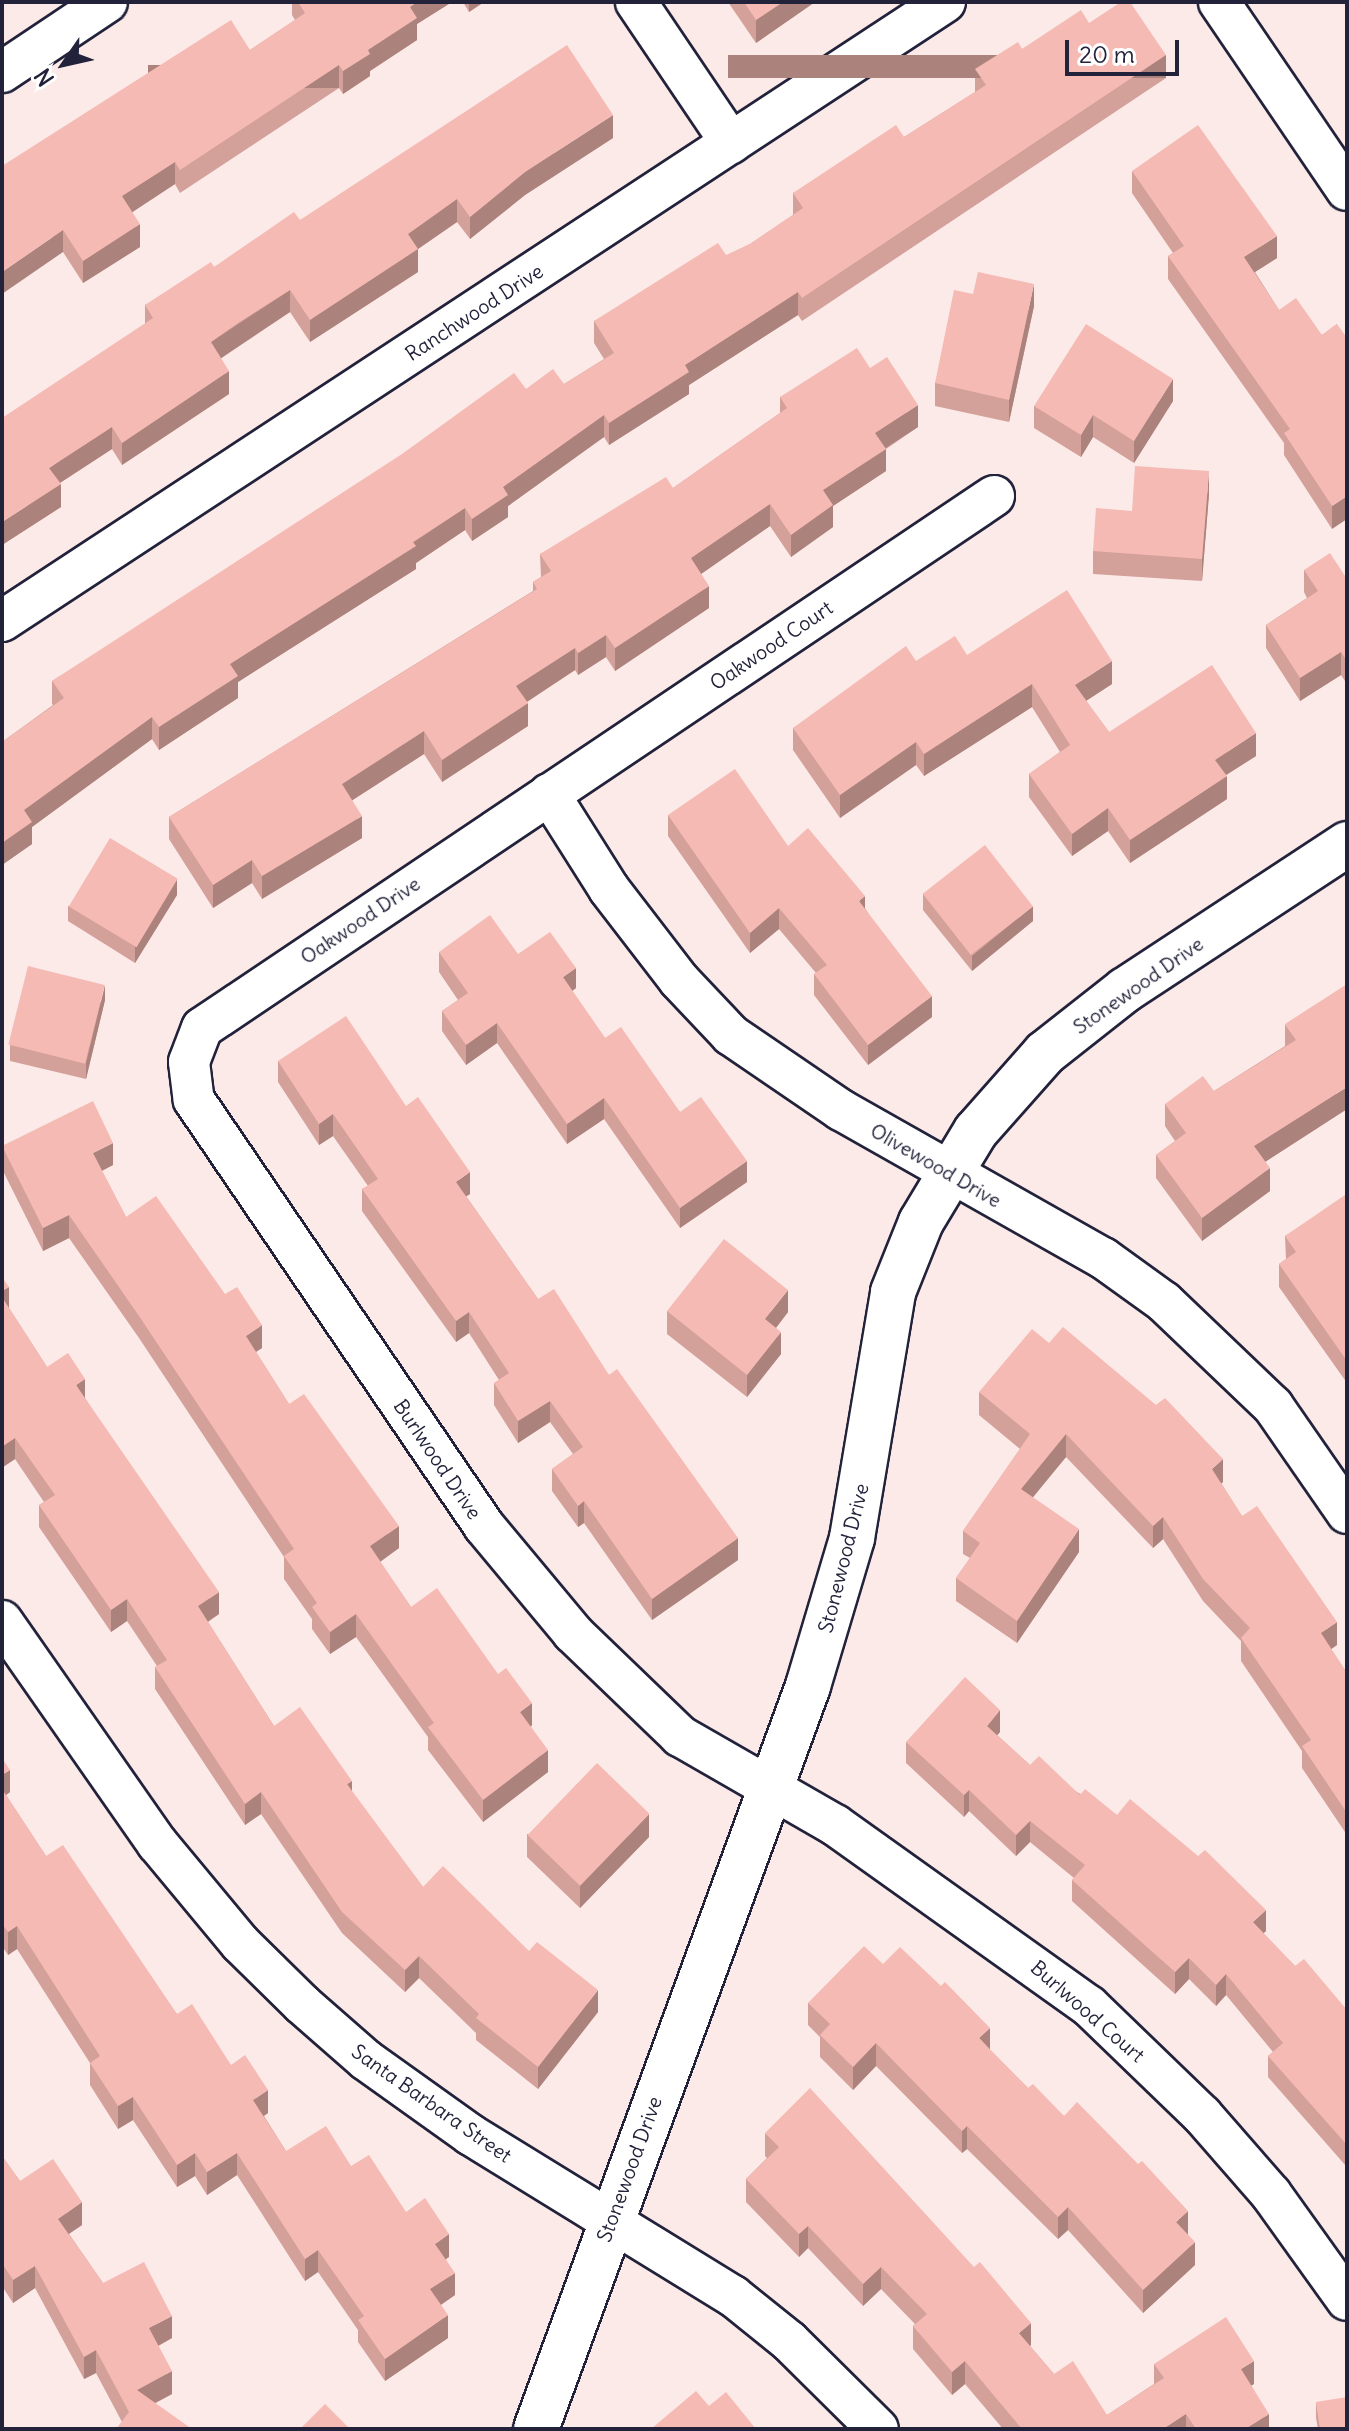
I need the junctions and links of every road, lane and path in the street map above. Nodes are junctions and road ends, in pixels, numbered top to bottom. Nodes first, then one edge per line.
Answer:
1 (107, 2) edge
2 (636, 2) edge
3 (945, 2) edge
4 (1219, 2) edge
5 (2, 72) edge
6 (731, 143) junction
7 (1347, 190) edge
8 (994, 496) dead end
9 (2, 621) edge
10 (549, 794) junction
11 (1347, 844) edge
12 (189, 1062) joint
13 (947, 1174) junction
14 (1347, 1513) edge
15 (2, 1621) edge
16 (768, 1791) junction
17 (609, 2221) junction
18 (1347, 2300) edge
19 (536, 2429) edge
20 (878, 2429) edge

1 - 5 street
2 - 6 street
3 - 6 street, Ranchwood Drive
4 - 7 street
6 - 9 street, Ranchwood Drive
8 - 10 street, Oakwood Court
10 - 12 street, Oakwood Drive
10 - 13 street, Olivewood Drive
11 - 13 street, Stonewood Drive
12 - 16 street, Burlwood Drive
13 - 14 street, Olivewood Drive
13 - 16 street, Stonewood Drive
15 - 17 street, Santa Barbara Street
16 - 17 street, Stonewood Drive
16 - 18 street, Burlwood Court
17 - 19 street, Stonewood Drive
17 - 20 street, Santa Barbara Street

